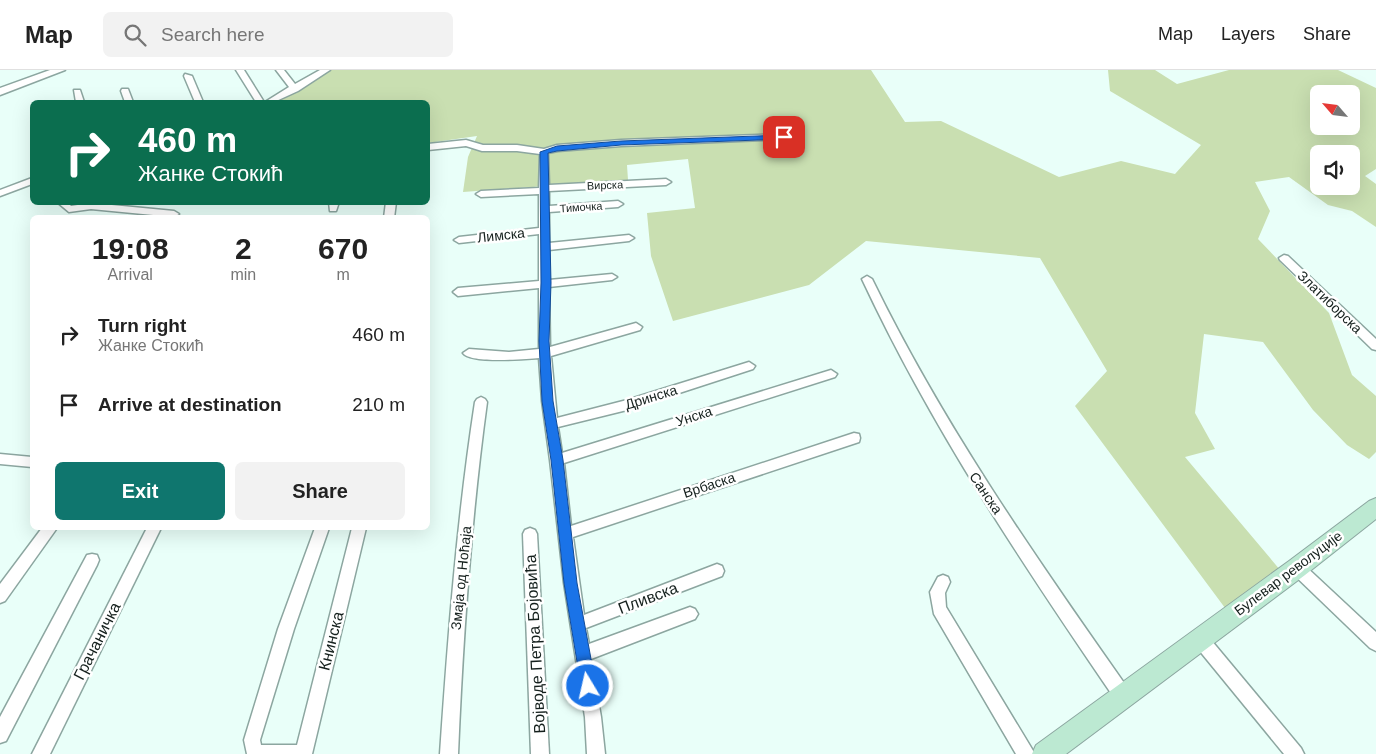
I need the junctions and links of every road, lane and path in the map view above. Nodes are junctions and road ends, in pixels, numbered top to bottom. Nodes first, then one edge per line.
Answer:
1 (60, 70) edge
2 (240, 70) edge
3 (280, 70) edge
4 (326, 70) edge
5 (188, 76) dead end
6 (295, 90) junction
7 (125, 91) dead end
8 (0, 92) edge
9 (77, 92) dead end
10 (79, 100) edge
11 (128, 100) edge
12 (198, 100) edge
13 (259, 100) edge
14 (273, 100) edge
15 (784, 137) dead end
16 (430, 147) edge
17 (544, 152) junction
18 (30, 182) edge
19 (666, 182) dead end
20 (544, 189) junction
21 (0, 193) edge
22 (481, 194) dead end
23 (618, 204) dead end
24 (64, 205) edge
25 (544, 209) junction
26 (174, 214) dead end
27 (544, 230) junction
28 (629, 238) dead end
29 (459, 240) dead end
30 (545, 247) junction
31 (1284, 258) dead end
32 (612, 277) dead end
33 (867, 279) dead end
34 (546, 283) junction
35 (458, 292) dead end
36 (636, 327) dead end
37 (1376, 346) edge
38 (469, 353) dead end
39 (545, 353) junction
40 (749, 366) dead end
41 (831, 374) dead end
42 (481, 402) dead end
43 (551, 424) junction
44 (854, 438) dead end
45 (0, 459) edge
46 (557, 460) junction
47 (30, 462) edge
48 (1376, 507) edge
49 (48, 530) edge
50 (153, 530) edge
51 (321, 530) edge
52 (359, 530) edge
53 (530, 534) dead end
54 (565, 534) junction
55 (92, 560) dead end
56 (1297, 568) junction
57 (718, 571) dead end
58 (5, 582) edge
59 (944, 582) dead end
60 (0, 596) edge
61 (690, 614) dead end
62 (579, 624) junction
63 (1200, 639) junction
64 (1376, 643) edge
65 (583, 654) junction
66 (1123, 696) junction
67 (0, 735) edge
68 (41, 754) edge
69 (303, 754) edge
70 (449, 754) edge
71 (540, 754) edge
72 (596, 754) edge
73 (1026, 754) edge
74 (1045, 754) edge
75 (1295, 754) edge

1 - 8 street
2 - 13 street
3 - 6 street
4 - 6 street
5 - 12 street
6 - 14 street
7 - 11 street
9 - 10 street
15 - 17 street
16 - 17 street
17 - 20 street
18 - 21 street
19 - 20 street, Вирска
20 - 22 street, Вирска
20 - 25 street
23 - 25 street, Тимочка
24 - 26 street
25 - 27 street
27 - 29 street, Лимска
27 - 30 street
28 - 30 street
30 - 34 street
31 - 37 street, Златиборска
32 - 34 street
33 - 66 street, Санска
34 - 35 street
34 - 39 street
36 - 39 street
38 - 39 street
39 - 43 street
40 - 43 street, Дринска
41 - 46 street, Унска
42 - 70 street, Змаја од Ноћаја
43 - 46 street
44 - 54 street, Врбаска
45 - 47 street
46 - 54 street
48 - 56 main road, Булевар револуције
49 - 58 street
50 - 68 street, Грачаничка
51 - 69 street
52 - 69 street, Книнска
53 - 71 street, Војводе Петра Бојовића
54 - 62 street
55 - 67 street
56 - 63 main road, Булевар револуције
56 - 64 street
57 - 62 street, Пливска
58 - 60 street
59 - 73 street
61 - 65 street
62 - 65 street
63 - 66 main road, Булевар револуције
63 - 75 street
65 - 72 street
66 - 74 main road, Булевар револуције

